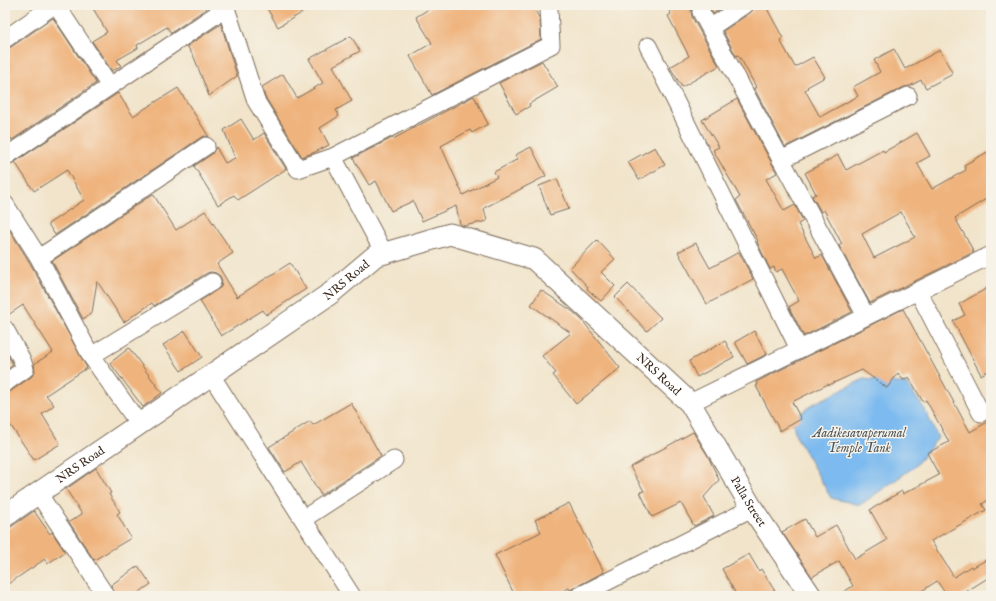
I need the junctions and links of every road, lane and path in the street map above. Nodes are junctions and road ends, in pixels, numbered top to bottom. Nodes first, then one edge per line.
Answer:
1 (55, 5) edge
2 (547, 5) edge
3 (744, 5) edge
4 (228, 6) edge
5 (701, 12) dead end
6 (710, 28) junction
7 (5, 39) edge
8 (648, 46) dead end
9 (110, 86) junction
10 (908, 96) dead end
11 (206, 146) dead end
12 (5, 157) edge
13 (333, 157) junction
14 (781, 160) junction
15 (5, 204) edge
16 (384, 253) junction
17 (991, 255) edge
18 (39, 258) junction
19 (212, 282) dead end
20 (918, 291) junction
21 (866, 316) junction
22 (5, 329) edge
23 (799, 349) junction
24 (91, 356) junction
25 (210, 375) junction
26 (5, 383) edge
27 (690, 403) junction
28 (981, 413) dead end
29 (139, 424) junction
30 (394, 460) dead end
31 (38, 493) junction
32 (752, 508) junction
33 (5, 516) edge
34 (303, 519) junction
35 (106, 596) edge
36 (352, 596) edge
37 (579, 596) edge
38 (811, 596) edge

1 - 7 street
1 - 9 street
2 - 13 street
3 - 6 street
4 - 9 street
4 - 13 street
5 - 6 street
6 - 14 street
8 - 23 street
9 - 12 street
10 - 14 street
11 - 18 street
13 - 16 street
14 - 21 street
15 - 18 street
16 - 25 street, NRS Road
16 - 27 street, NRS Road
17 - 20 street
18 - 24 street
19 - 24 street
20 - 21 street
20 - 28 street
21 - 23 street
22 - 26 street
23 - 27 street
24 - 29 street
25 - 29 street, NRS Road
25 - 34 street
27 - 32 street, Palla Street
29 - 31 street, NRS Road
30 - 34 street
31 - 33 street, NRS Road
31 - 35 street
32 - 37 street
32 - 38 street, Palla Street
34 - 36 street

